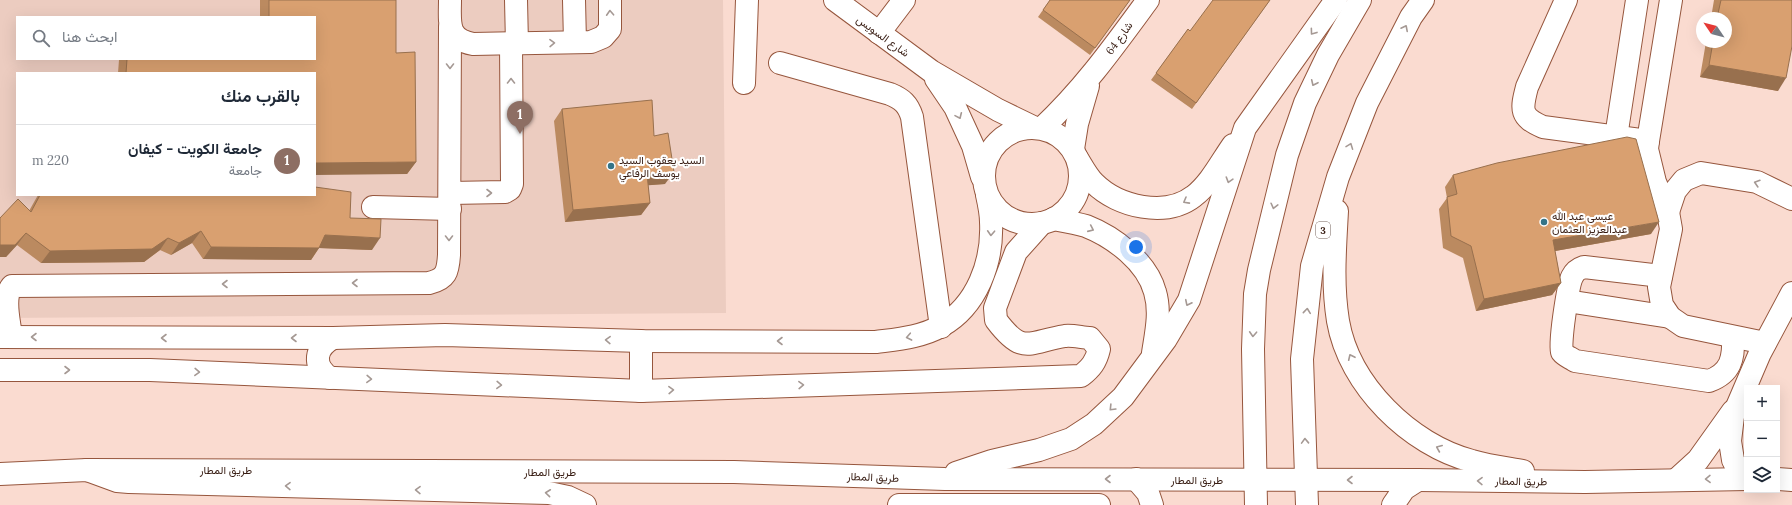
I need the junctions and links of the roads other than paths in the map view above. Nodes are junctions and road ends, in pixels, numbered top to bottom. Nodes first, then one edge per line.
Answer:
1 (450, 0) edge
2 (516, 0) edge
3 (574, 0) edge
4 (610, 0) edge
5 (748, 0) edge
6 (835, 0) edge
7 (904, 0) edge
8 (1148, 0) edge
9 (1336, 0) edge
10 (1360, 0) edge
11 (1423, 0) edge
12 (1566, 0) edge
13 (1637, 0) edge
14 (1671, 0) edge
15 (450, 27) junction
16 (879, 33) junction
17 (575, 42) junction
18 (514, 44) junction
19 (780, 63) dead end
20 (931, 71) junction
21 (1091, 77) junction
22 (744, 83) dead end
23 (1038, 128) junction
24 (1245, 128) junction
25 (1616, 137) junction
26 (1648, 141) junction
27 (1075, 153) junction
28 (1338, 177) junction
29 (986, 191) junction
30 (1792, 199) edge
31 (450, 201) junction
32 (373, 206) dead end
33 (1668, 212) junction
34 (1048, 221) junction
35 (1661, 276) junction
36 (1792, 293) edge
37 (1567, 301) junction
38 (1670, 317) junction
39 (941, 327) junction
40 (6, 337) edge
41 (1733, 337) junction
42 (333, 338) junction
43 (641, 341) junction
44 (1765, 343) junction
45 (1152, 359) junction
46 (0, 370) edge
47 (330, 378) junction
48 (641, 391) junction
49 (1736, 407) junction
50 (88, 470) junction
51 (0, 474) edge
52 (1744, 476) edge
53 (1744, 478) edge
54 (945, 479) junction
55 (1136, 479) junction
56 (1256, 480) junction
57 (1307, 480) junction
58 (1418, 480) junction
59 (1676, 480) junction
60 (1780, 480) edge
61 (1792, 480) edge
62 (1585, 482) junction
63 (970, 504) edge
64 (585, 505) edge
65 (899, 505) edge
66 (1099, 505) edge
67 (1152, 505) edge
68 (1256, 505) edge
69 (1307, 505) edge
70 (1394, 505) edge

1 - 15 main road
2 - 18 main road
3 - 17 main road
17 -> 4 main road
5 - 22 main road
6 - 16 main road, شارع السويس
7 - 16 main road
8 - 21 main road, شارع 64
9 -> 24 main road
10 -> 56 main road
28 -> 11 main road, 3
12 - 25 main road
13 - 25 main road
14 - 26 main road
15 - 18 main road
15 -> 31 main road
16 - 20 main road, شارع السويس
18 -> 17 main road
31 -> 18 main road
19 - 39 main road
20 - 23 main road, شارع السويس
20 -> 29 main road, شارع السويس
21 - 23 main road, شارع 64
21 - 27 main road, شارع 64
23 - 27 main road
23 - 29 main road
24 -> 27 main road
24 -> 45 main road
25 - 26 main road
26 - 33 main road
27 - 34 main road
57 -> 28 main road, 3
62 -> 28 main road, 3
29 - 34 main road
29 -> 39 main road
30 -> 33 main road
31 - 32 main road
31 -> 40 main road
33 - 35 main road
34 -> 45 main road
48 -> 34 main road
35 - 37 main road
35 - 38 main road
36 - 44 main road
37 - 38 main road
37 - 41 main road
38 - 41 main road
39 -> 43 main road
42 -> 40 main road
41 - 44 main road
43 -> 42 main road
42 - 47 main road
43 - 48 main road
44 - 49 main road
45 -> 54 main road
46 -> 47 main road
47 -> 48 main road
49 - 52 main road
49 - 59 main road
50 - 51 main road, طريق المطار
50 - 54 main road, طريق المطار
64 -> 50 main road
53 -> 59 main road, طريق المطار
55 -> 54 main road, طريق المطار
55 - 56 main road, طريق المطار
55 - 67 main road
56 - 57 main road, طريق المطار
56 - 68 main road
58 -> 57 main road, طريق المطار
57 - 69 main road, 3
62 -> 58 main road, طريق المطار
58 - 70 main road
59 - 62 main road, طريق المطار
60 - 61 main road
63 - 65 main road
63 - 66 main road

